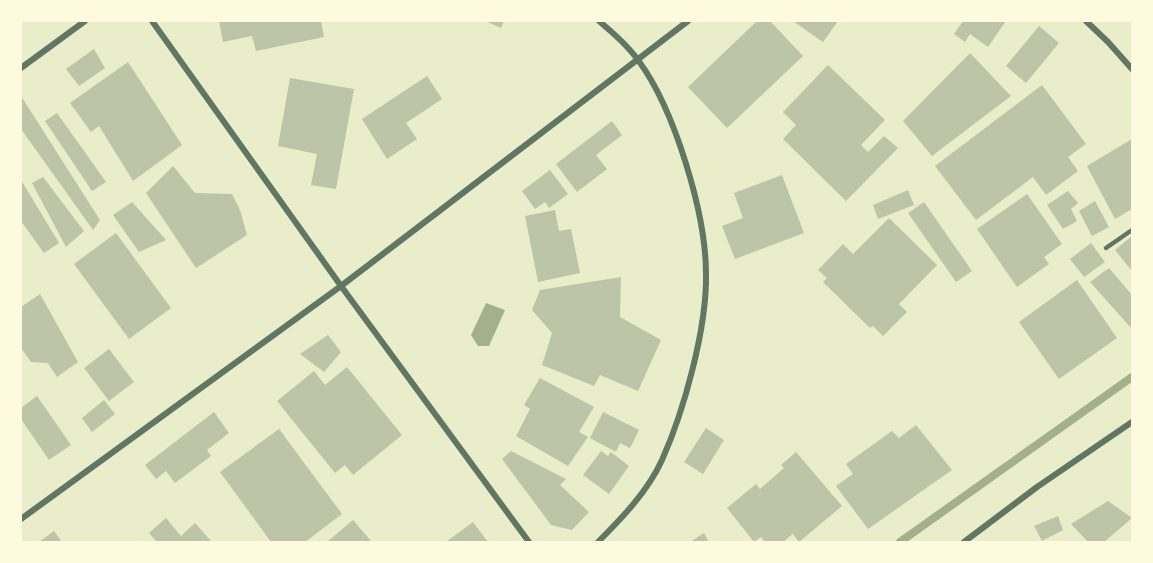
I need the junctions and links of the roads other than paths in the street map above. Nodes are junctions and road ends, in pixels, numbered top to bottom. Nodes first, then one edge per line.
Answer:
1 (85, 21) edge
2 (152, 21) edge
3 (599, 21) edge
4 (688, 21) edge
5 (1086, 21) edge
6 (638, 60) junction
7 (21, 68) edge
8 (1132, 69) edge
9 (1132, 230) edge
10 (1106, 248) dead end
11 (341, 286) junction
12 (1132, 422) edge
13 (21, 519) edge
14 (529, 542) edge
15 (598, 542) edge
16 (964, 542) edge

1 - 7 street
2 - 11 street
3 - 6 street
4 - 6 street
5 - 8 street
6 - 11 street
6 - 15 street
9 - 10 lane
11 - 13 street
11 - 14 street
12 - 16 street

